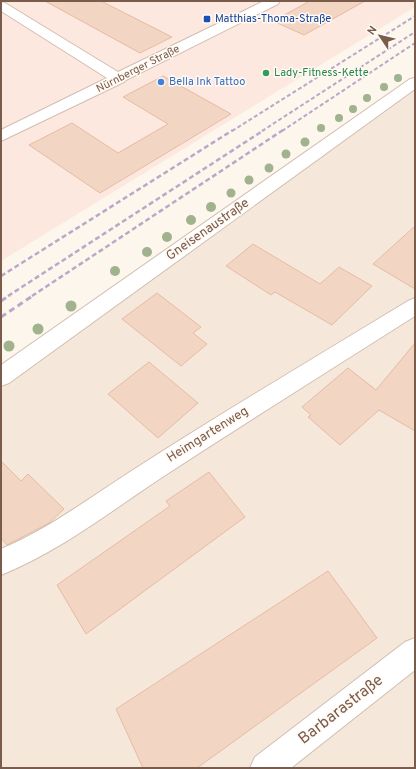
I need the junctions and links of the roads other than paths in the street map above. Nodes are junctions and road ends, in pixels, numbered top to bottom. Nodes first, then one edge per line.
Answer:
1 (274, 1) edge
2 (1, 6) edge
3 (119, 79) junction
4 (415, 82) edge
5 (1, 136) edge
6 (415, 306) edge
7 (1, 377) edge
8 (1, 562) edge
9 (415, 652) edge
10 (266, 768) edge

1 - 3 street, Nürnberger Straße
2 - 3 street
3 - 5 street, Nürnberger Straße
4 - 7 street, Gneisenaustraße
6 - 8 street, Heimgartenweg
9 - 10 street, Barbarastraße

